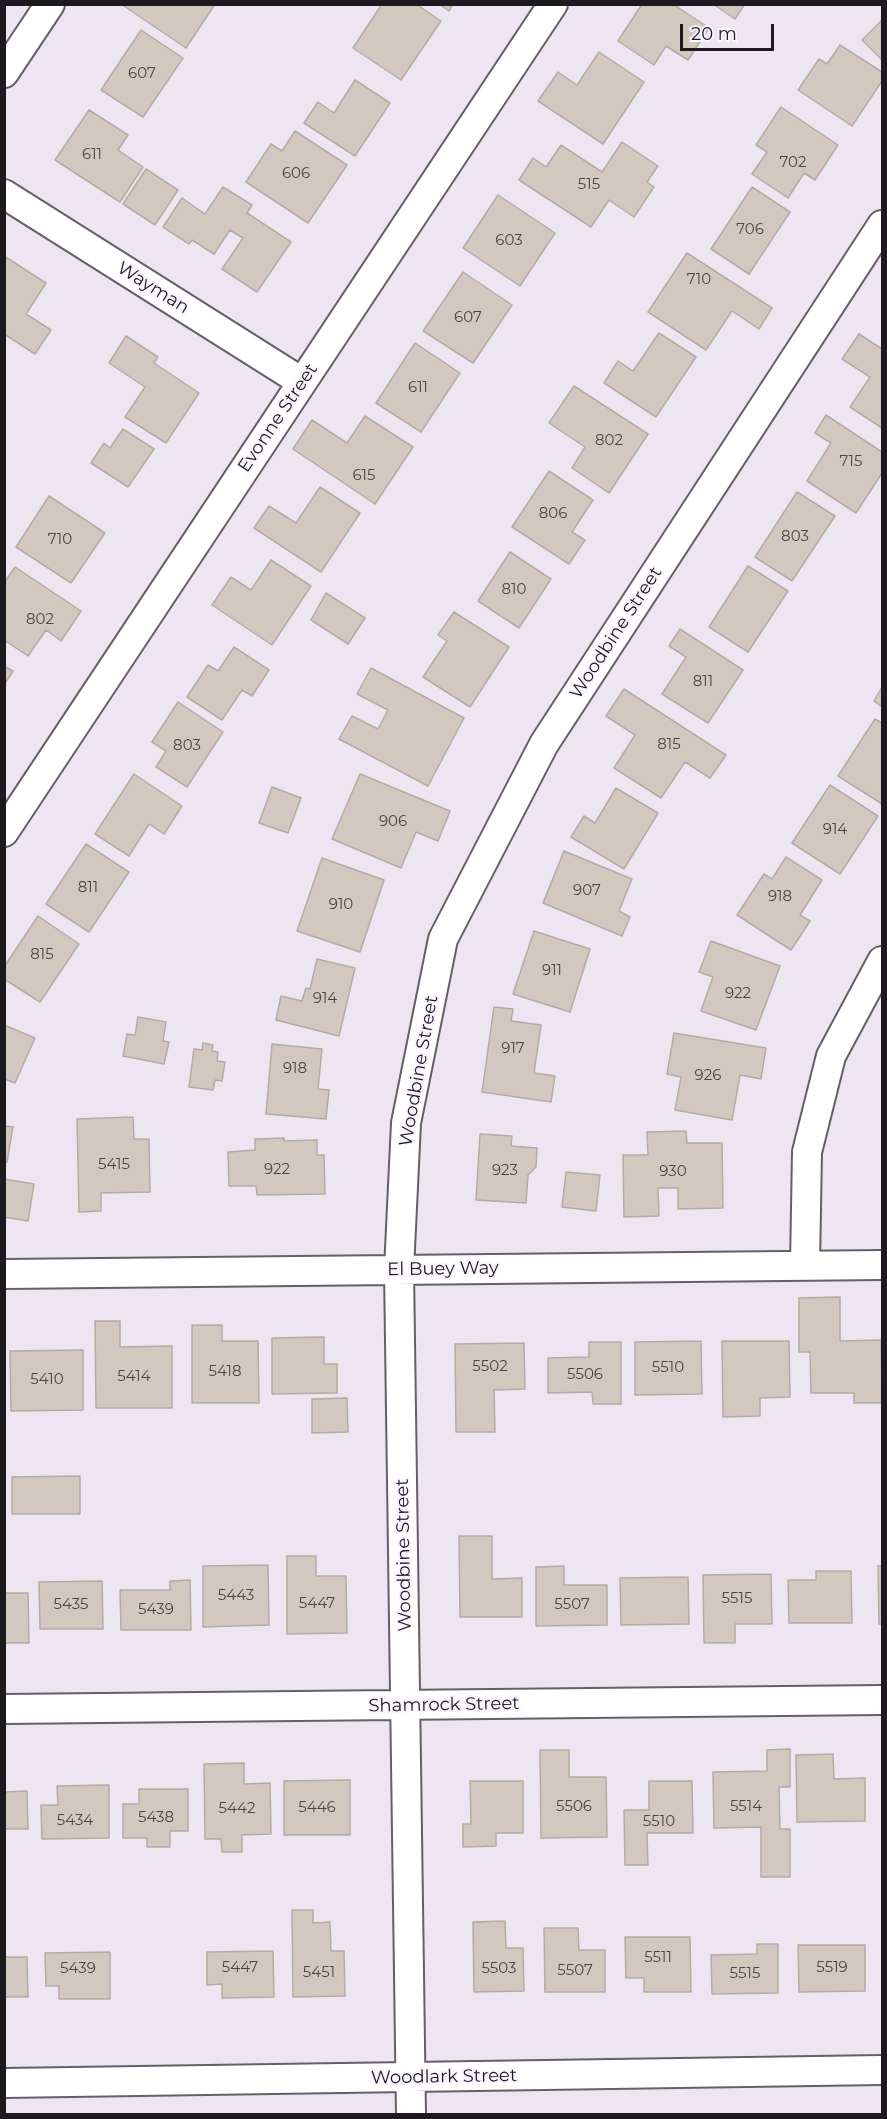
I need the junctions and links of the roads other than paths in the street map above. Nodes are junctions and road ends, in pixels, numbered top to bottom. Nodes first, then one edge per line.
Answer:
1 (50, 4) edge
2 (553, 4) edge
3 (4, 73) edge
4 (4, 194) edge
5 (882, 225) edge
6 (302, 382) junction
7 (4, 832) edge
8 (882, 961) edge
9 (882, 1264) edge
10 (805, 1265) junction
11 (399, 1269) junction
12 (4, 1274) edge
13 (882, 1700) edge
14 (406, 1705) junction
15 (4, 1709) edge
16 (882, 2070) edge
17 (411, 2078) junction
18 (4, 2083) edge
19 (411, 2115) edge

1 - 3 street
2 - 6 street, Evonne Street
4 - 6 street, Wayman
5 - 11 street, Woodbine Street
6 - 7 street, Evonne Street
8 - 10 street
9 - 10 street, El Buey Way
10 - 11 street, El Buey Way
11 - 12 street, El Buey Way
11 - 14 street, Woodbine Street
13 - 14 street, Shamrock Street
14 - 15 street, Shamrock Street
14 - 17 street, Woodbine Street
16 - 17 street, Woodlark Street
17 - 18 street, Woodlark Street
17 - 19 street, Woodbine Street

